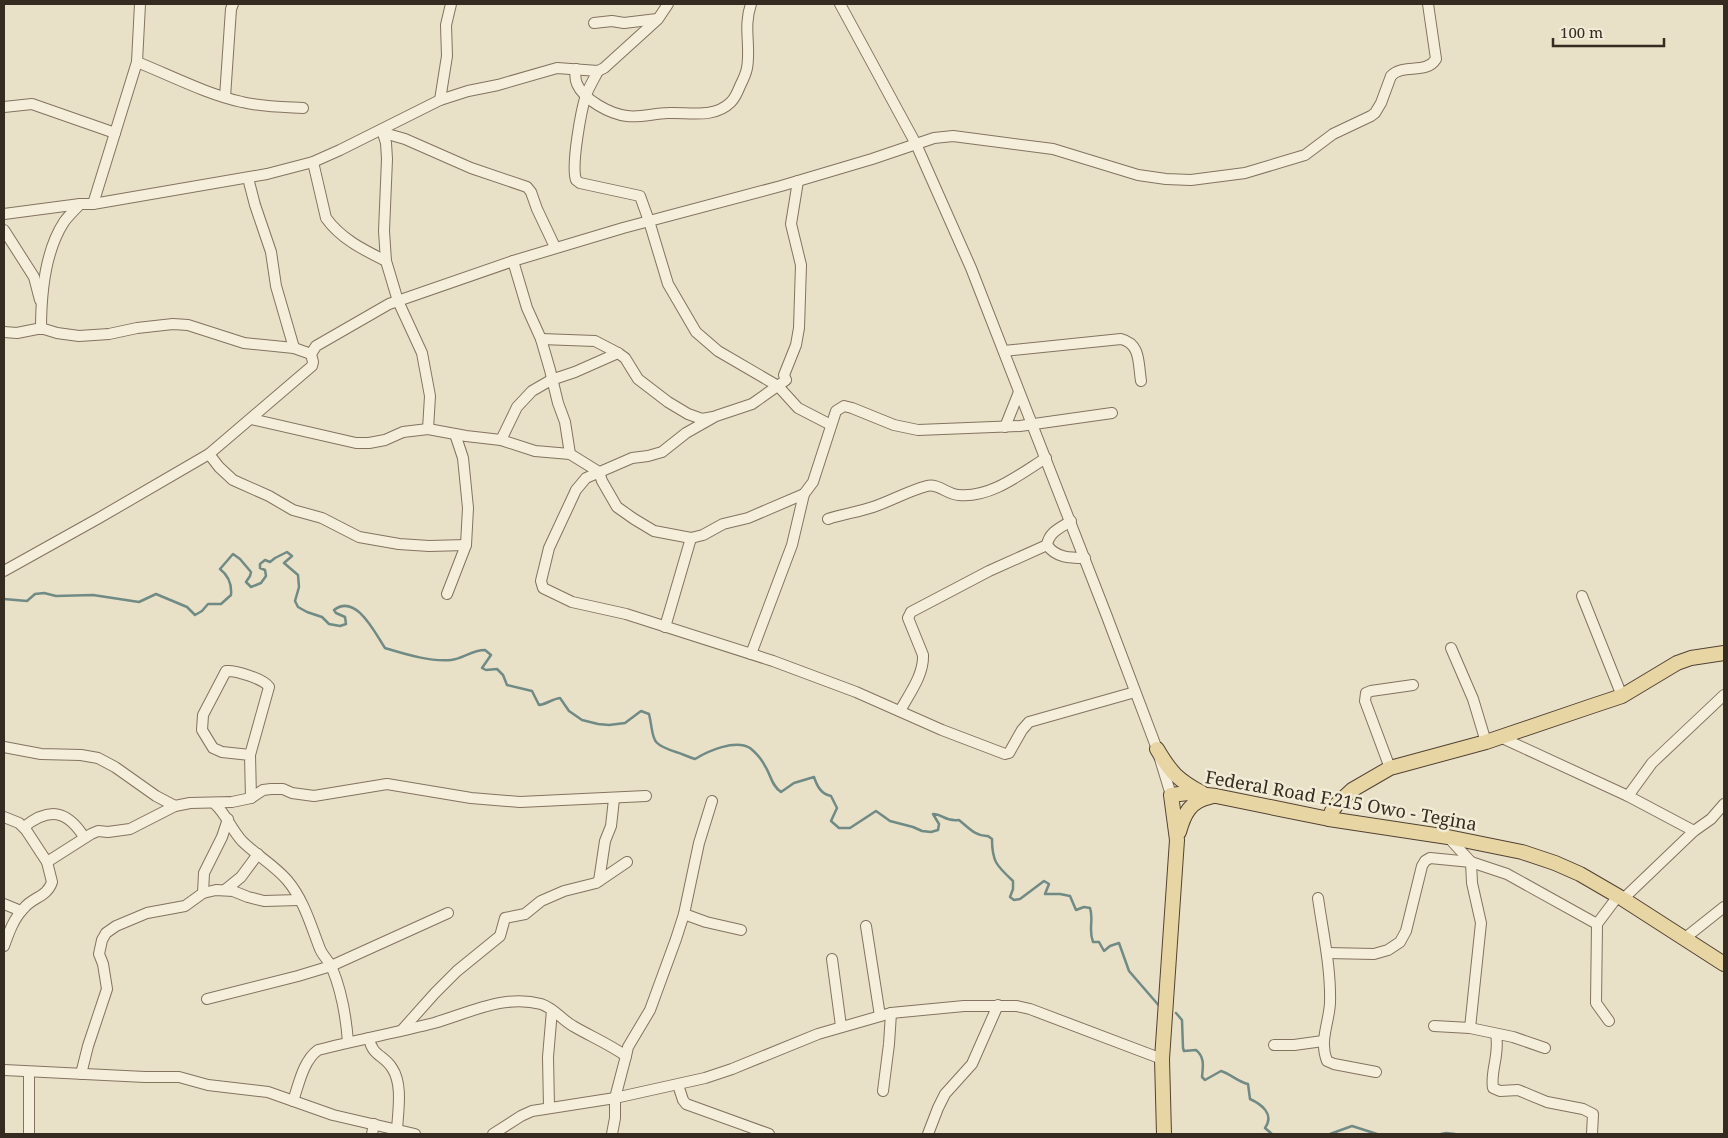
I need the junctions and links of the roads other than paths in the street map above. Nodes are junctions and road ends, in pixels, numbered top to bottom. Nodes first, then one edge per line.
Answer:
1 (140, 4) edge
2 (233, 4) edge
3 (450, 4) edge
4 (668, 4) edge
5 (751, 4) edge
6 (840, 4) edge
7 (850, 4) edge
8 (1428, 4) edge
9 (658, 19) junction
10 (594, 23) dead end
11 (850, 24) junction
12 (137, 62) junction
13 (576, 69) junction
14 (598, 71) junction
15 (586, 95) junction
16 (225, 97) junction
17 (440, 100) junction
18 (4, 107) edge
19 (303, 108) dead end
20 (383, 132) junction
21 (115, 133) junction
22 (916, 144) junction
23 (313, 162) junction
24 (248, 178) junction
25 (798, 182) junction
26 (80, 204) junction
27 (93, 204) junction
28 (4, 214) edge
29 (649, 221) junction
30 (4, 230) edge
31 (556, 247) junction
32 (386, 261) junction
33 (513, 261) junction
34 (41, 301) junction
35 (398, 301) junction
36 (41, 329) junction
37 (4, 332) edge
38 (540, 339) junction
39 (294, 348) junction
40 (1004, 351) junction
41 (618, 353) junction
42 (311, 354) junction
43 (551, 380) junction
44 (1141, 381) dead end
45 (778, 386) junction
46 (1019, 392) junction
47 (1112, 413) dead end
48 (716, 416) junction
49 (251, 419) junction
50 (832, 425) junction
51 (1032, 425) junction
52 (1005, 427) junction
53 (428, 429) junction
54 (455, 434) junction
55 (501, 440) junction
56 (209, 454) junction
57 (570, 454) junction
58 (1046, 458) junction
59 (599, 472) junction
60 (804, 494) junction
61 (828, 519) dead end
62 (1071, 521) junction
63 (691, 538) junction
64 (466, 545) junction
65 (1047, 545) junction
66 (1085, 558) junction
67 (4, 571) edge
68 (447, 594) dead end
69 (1582, 596) dead end
70 (665, 626) junction
71 (1451, 648) dead end
72 (1724, 653) edge
73 (751, 654) junction
74 (1413, 685) dead end
75 (1134, 692) junction
76 (1724, 695) edge
77 (1622, 696) junction
78 (900, 711) junction
79 (1500, 737) junction
80 (1486, 742) junction
81 (4, 747) edge
82 (1156, 749) junction
83 (250, 755) junction
84 (1390, 768) junction
85 (1171, 795) junction
86 (646, 796) dead end
87 (1212, 796) junction
88 (1628, 796) junction
89 (251, 798) junction
90 (614, 798) junction
91 (712, 801) dead end
92 (215, 804) junction
93 (1724, 804) edge
94 (176, 806) junction
95 (4, 817) edge
96 (228, 819) junction
97 (1329, 819) junction
98 (24, 827) junction
99 (1694, 831) junction
100 (84, 837) junction
101 (1448, 837) junction
102 (1177, 840) junction
103 (258, 854) junction
104 (47, 862) junction
105 (627, 862) dead end
106 (1471, 862) junction
107 (599, 881) junction
108 (225, 890) junction
109 (203, 893) junction
110 (1318, 898) dead end
111 (1620, 898) junction
112 (300, 900) junction
113 (4, 904) edge
114 (1724, 907) edge
115 (21, 911) junction
116 (448, 913) dead end
117 (684, 914) junction
118 (1597, 924) junction
119 (866, 926) dead end
120 (741, 930) dead end
121 (1684, 938) junction
122 (4, 946) edge
123 (1327, 953) junction
124 (832, 959) dead end
125 (1724, 964) edge
126 (331, 966) junction
127 (207, 999) dead end
128 (998, 1005) junction
129 (552, 1010) junction
130 (891, 1013) junction
131 (880, 1016) junction
132 (1609, 1021) dead end
133 (841, 1026) junction
134 (1434, 1026) dead end
135 (1470, 1028) junction
136 (402, 1030) junction
137 (1496, 1034) junction
138 (369, 1038) junction
139 (1323, 1041) junction
140 (348, 1042) junction
141 (1274, 1044) dead end
142 (1545, 1048) dead end
143 (626, 1056) junction
144 (1162, 1058) junction
145 (4, 1070) edge
146 (29, 1072) junction
147 (1376, 1072) dead end
148 (81, 1074) junction
149 (678, 1085) junction
150 (883, 1091) dead end
151 (614, 1098) junction
152 (293, 1101) junction
153 (549, 1107) junction
154 (373, 1129) edge
155 (397, 1130) junction
156 (28, 1134) edge
157 (415, 1134) edge
158 (494, 1134) edge
159 (612, 1134) edge
160 (768, 1134) edge
161 (928, 1134) edge
162 (1164, 1134) edge
163 (1592, 1134) edge

1 - 12 street
2 - 16 street
3 - 17 street
4 - 9 street
5 - 15 street
6 - 11 street
7 - 11 street
8 - 22 street
9 - 10 street
9 - 14 street
11 - 22 street
12 - 16 street
12 - 21 street
13 - 14 street
13 - 15 street
13 - 17 street
14 - 15 street
15 - 29 street
16 - 19 street
17 - 20 street
18 - 21 street
20 - 23 street
20 - 31 street
20 - 32 street
21 - 27 street
22 - 25 street
22 - 40 street
23 - 24 street
23 - 32 street
24 - 27 street
24 - 39 street
25 - 29 street
25 - 45 street
26 - 27 street
26 - 28 street
26 - 34 street
29 - 31 street
29 - 45 street
30 - 34 street
31 - 33 street
32 - 35 street
33 - 35 street
33 - 38 street
34 - 36 street
35 - 42 street
35 - 53 street
36 - 37 street
36 - 39 street
38 - 41 street
38 - 43 street
39 - 42 street
40 - 44 street
40 - 46 street
41 - 43 street
41 - 48 street
42 - 49 street
43 - 55 street
43 - 57 street
45 - 48 street
45 - 50 street
46 - 51 street
46 - 52 street
47 - 51 street
48 - 59 street
49 - 53 street
49 - 56 street
50 - 52 street
50 - 60 street
51 - 52 street
51 - 58 street
53 - 54 street
54 - 55 street
54 - 64 street
55 - 57 street
56 - 64 street
56 - 67 street
57 - 59 street
58 - 61 street
58 - 62 street
59 - 63 street
59 - 70 street
60 - 63 street
60 - 73 street
62 - 65 street
62 - 66 street
63 - 70 street
64 - 68 street
65 - 66 street
65 - 78 street
66 - 75 street
69 - 77 street
70 - 73 street
71 - 80 street
72 - 77 main road
73 - 78 street
74 - 84 street
75 - 78 street
75 - 82 street
76 - 88 street
77 - 79 main road
79 - 80 main road
79 - 88 street
80 - 84 main road
81 - 94 street
82 - 85 street
82 - 87 main road
83 - 83 street
83 - 89 street
84 - 97 main road
85 - 87 main road, Federal Road F.215 Owo - Tegina
85 - 102 main road
86 - 90 street
87 - 97 main road, Federal Road F.215 Owo - Tegina
87 - 102 main road
88 - 99 street
89 - 90 street
89 - 92 street
90 - 107 street
91 - 117 street
92 - 94 street
92 - 96 street
93 - 99 street
94 - 100 street
95 - 98 street
96 - 103 street
96 - 109 street
97 - 101 main road, Federal Road F.215 Owo - Tegina
98 - 100 street
98 - 104 street
99 - 111 street
100 - 104 street
101 - 106 street
101 - 111 main road, Federal Road F.215 Owo - Tegina
102 - 144 main road
103 - 108 street
103 - 112 street
104 - 115 street
105 - 107 street
106 - 118 street
106 - 123 street
106 - 135 street
107 - 136 street
108 - 109 street
108 - 112 street
109 - 148 street
110 - 123 street
111 - 118 street
111 - 121 main road, Federal Road F.215 Owo - Tegina
112 - 126 street
113 - 115 street
114 - 121 street
115 - 122 street
116 - 126 street
117 - 120 street
117 - 143 street
118 - 132 street
119 - 131 street
121 - 125 main road, Federal Road F.215 Owo - Tegina
123 - 139 street
124 - 133 street
126 - 127 street
126 - 140 street
128 - 130 street
128 - 144 street
128 - 161 street
129 - 136 street
129 - 143 street
129 - 153 street
130 - 131 street
130 - 150 street
131 - 133 street
133 - 149 street
134 - 135 street
135 - 137 street
136 - 138 street
137 - 142 street
137 - 163 street
138 - 140 street
138 - 155 street
139 - 141 street
139 - 147 street
140 - 152 street
143 - 151 street
144 - 162 main road
145 - 146 street
146 - 148 street
146 - 156 street
148 - 152 street
149 - 151 street
149 - 160 street
151 - 153 street
151 - 159 street
152 - 154 street
153 - 158 street
154 - 155 street
155 - 157 street

